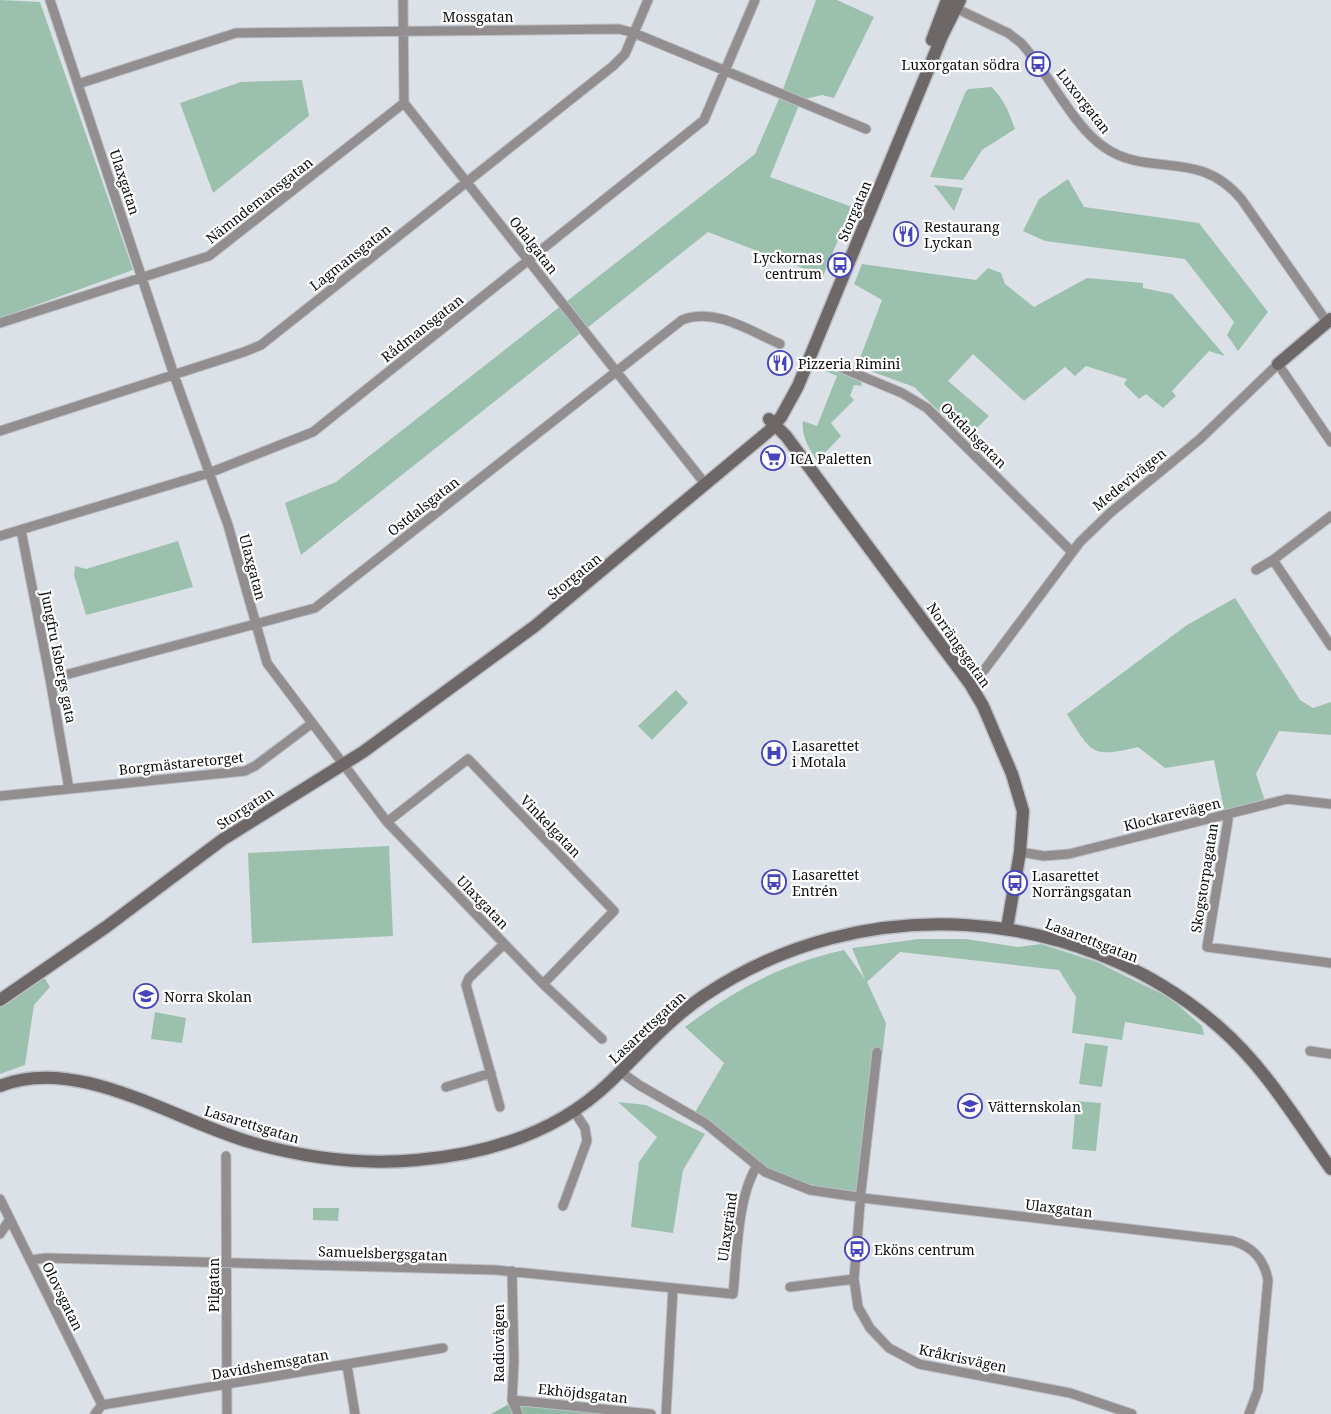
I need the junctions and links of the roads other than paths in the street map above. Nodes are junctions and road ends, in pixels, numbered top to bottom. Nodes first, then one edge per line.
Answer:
1 (50, 0) edge
2 (403, 0) edge
3 (648, 0) edge
4 (755, 0) edge
5 (952, 3) edge
6 (403, 31) junction
7 (634, 33) junction
8 (726, 71) junction
9 (78, 84) junction
10 (404, 102) junction
11 (866, 129) dead end
12 (467, 182) junction
13 (529, 261) junction
14 (143, 278) junction
15 (1329, 320) edge
16 (0, 323) edge
17 (780, 344) dead end
18 (1278, 364) junction
19 (837, 366) dead end
20 (616, 371) junction
21 (174, 375) junction
22 (772, 422) junction
23 (0, 431) edge
24 (1331, 442) edge
25 (209, 473) junction
26 (704, 483) junction
27 (1331, 516) edge
28 (21, 530) junction
29 (0, 536) edge
30 (1072, 552) junction
31 (1273, 560) junction
32 (1256, 570) dead end
33 (255, 625) junction
34 (1331, 646) edge
35 (50, 679) junction
36 (970, 684) junction
37 (311, 724) junction
38 (341, 762) junction
39 (69, 789) junction
40 (0, 796) edge
41 (1331, 804) edge
42 (1229, 814) junction
43 (387, 822) junction
44 (1020, 852) junction
45 (1007, 928) junction
46 (504, 944) junction
47 (1331, 963) edge
48 (543, 984) junction
49 (0, 990) edge
50 (0, 1000) edge
51 (602, 1039) dead end
52 (1310, 1051) dead end
53 (877, 1052) dead end
54 (1331, 1054) edge
55 (621, 1072) junction
56 (491, 1073) junction
57 (0, 1086) edge
58 (446, 1087) dead end
59 (500, 1107) dead end
60 (574, 1111) junction
61 (226, 1156) dead end
62 (757, 1166) junction
63 (1331, 1169) edge
64 (861, 1198) junction
65 (0, 1199) edge
66 (563, 1206) dead end
67 (10, 1219) junction
68 (0, 1234) edge
69 (30, 1260) junction
70 (227, 1262) junction
71 (512, 1271) junction
72 (854, 1279) junction
73 (790, 1287) dead end
74 (673, 1288) junction
75 (733, 1294) joint
76 (443, 1348) dead end
77 (347, 1365) junction
78 (227, 1385) junction
79 (512, 1400) junction
80 (102, 1405) junction
81 (95, 1414) edge
82 (227, 1414) edge
83 (355, 1414) edge
84 (518, 1414) edge
85 (651, 1414) edge
86 (666, 1414) edge
87 (1132, 1414) edge
88 (1249, 1414) edge

1 - 9 street, Ulaxgatan
2 - 6 street
3 - 7 street, Lagmansgatan
4 - 8 street, Rådmansgatan
5 - 15 street, Luxorgatan
5 - 22 street, Storgatan
6 - 7 street, Mossgatan
6 - 9 street, Mossgatan
6 - 10 street
7 - 8 street, Mossgatan
7 - 12 street, Lagmansgatan
8 - 11 street, Mossgatan
8 - 13 street, Rådmansgatan
9 - 14 street, Ulaxgatan
10 - 12 street, Odalgatan
10 - 14 street, Nämndemansgatan
12 - 13 street, Odalgatan
12 - 21 street, Lagmansgatan
13 - 20 street, Odalgatan
13 - 25 street, Rådmansgatan
14 - 16 street, Nämndemansgatan
14 - 21 street, Ulaxgatan
15 - 18 street, Medevivägen
17 - 20 street, Ostdalsgatan
18 - 24 street
18 - 30 street, Medevivägen
19 - 30 street, Ostdalsgatan
20 - 26 street, Odalgatan
20 - 33 street, Ostdalsgatan
21 - 23 street, Lagmansgatan
21 - 25 street, Ulaxgatan
22 - 26 street, Storgatan
22 - 36 street, Norrängsgatan
25 - 28 street, Rådmansgatan
25 - 33 street, Ulaxgatan
26 - 38 street, Storgatan
27 - 31 street
28 - 29 street, Rådmansgatan
28 - 35 street, Jungfru Isbergs gata
30 - 36 street, Medevivägen
31 - 32 street
31 - 34 street
33 - 35 street, Ostdalsgatan
33 - 37 street, Ulaxgatan
35 - 39 street, Jungfru Isbergs gata
36 - 44 street, Norrängsgatan
37 - 38 street, Ulaxgatan
37 - 39 street, Borgmästaretorget
38 - 43 street, Ulaxgatan
38 - 49 street, Storgatan
38 - 50 street, Storgatan
39 - 40 street, Borgmästaretorget
41 - 42 street, Klockarevägen
42 - 44 street, Klockarevägen
42 - 47 street, Skogstorpagatan
43 - 46 street, Ulaxgatan
43 - 48 street, Vinkelgatan
44 - 45 street, Norrängsgatan
45 - 55 street, Lasarettsgatan
45 - 63 street, Lasarettsgatan
46 - 48 street, Ulaxgatan
46 - 56 street
48 - 51 street, Ulaxgatan
52 - 54 street
53 - 64 street
55 - 60 street, Lasarettsgatan
55 - 62 street, Ulaxgatan
56 - 58 street
56 - 59 street
57 - 60 street, Lasarettsgatan
60 - 66 street
61 - 70 street, Pilgatan
62 - 64 street, Ulaxgatan
62 - 75 street, Ulaxgränd
64 - 72 street, Kråkrisvägen
64 - 88 street, Ulaxgatan
65 - 67 street, Olovsgatan
67 - 68 street
67 - 69 street, Olovsgatan
69 - 70 street, Samuelsbergsgatan
69 - 80 street, Olovsgatan
70 - 71 street, Samuelsbergsgatan
70 - 78 street, Pilgatan
71 - 74 street, Samuelsbergsgatan
71 - 79 street, Radiovägen
72 - 73 street
72 - 87 street, Kråkrisvägen
74 - 75 street, Samuelsbergsgatan
74 - 86 street
76 - 77 street, Davidshemsgatan
77 - 78 street, Davidshemsgatan
77 - 83 street
78 - 80 street, Davidshemsgatan
78 - 82 street, Pilgatan
79 - 84 street, Radiovägen
79 - 85 street, Ekhöjdsgatan
80 - 81 street

